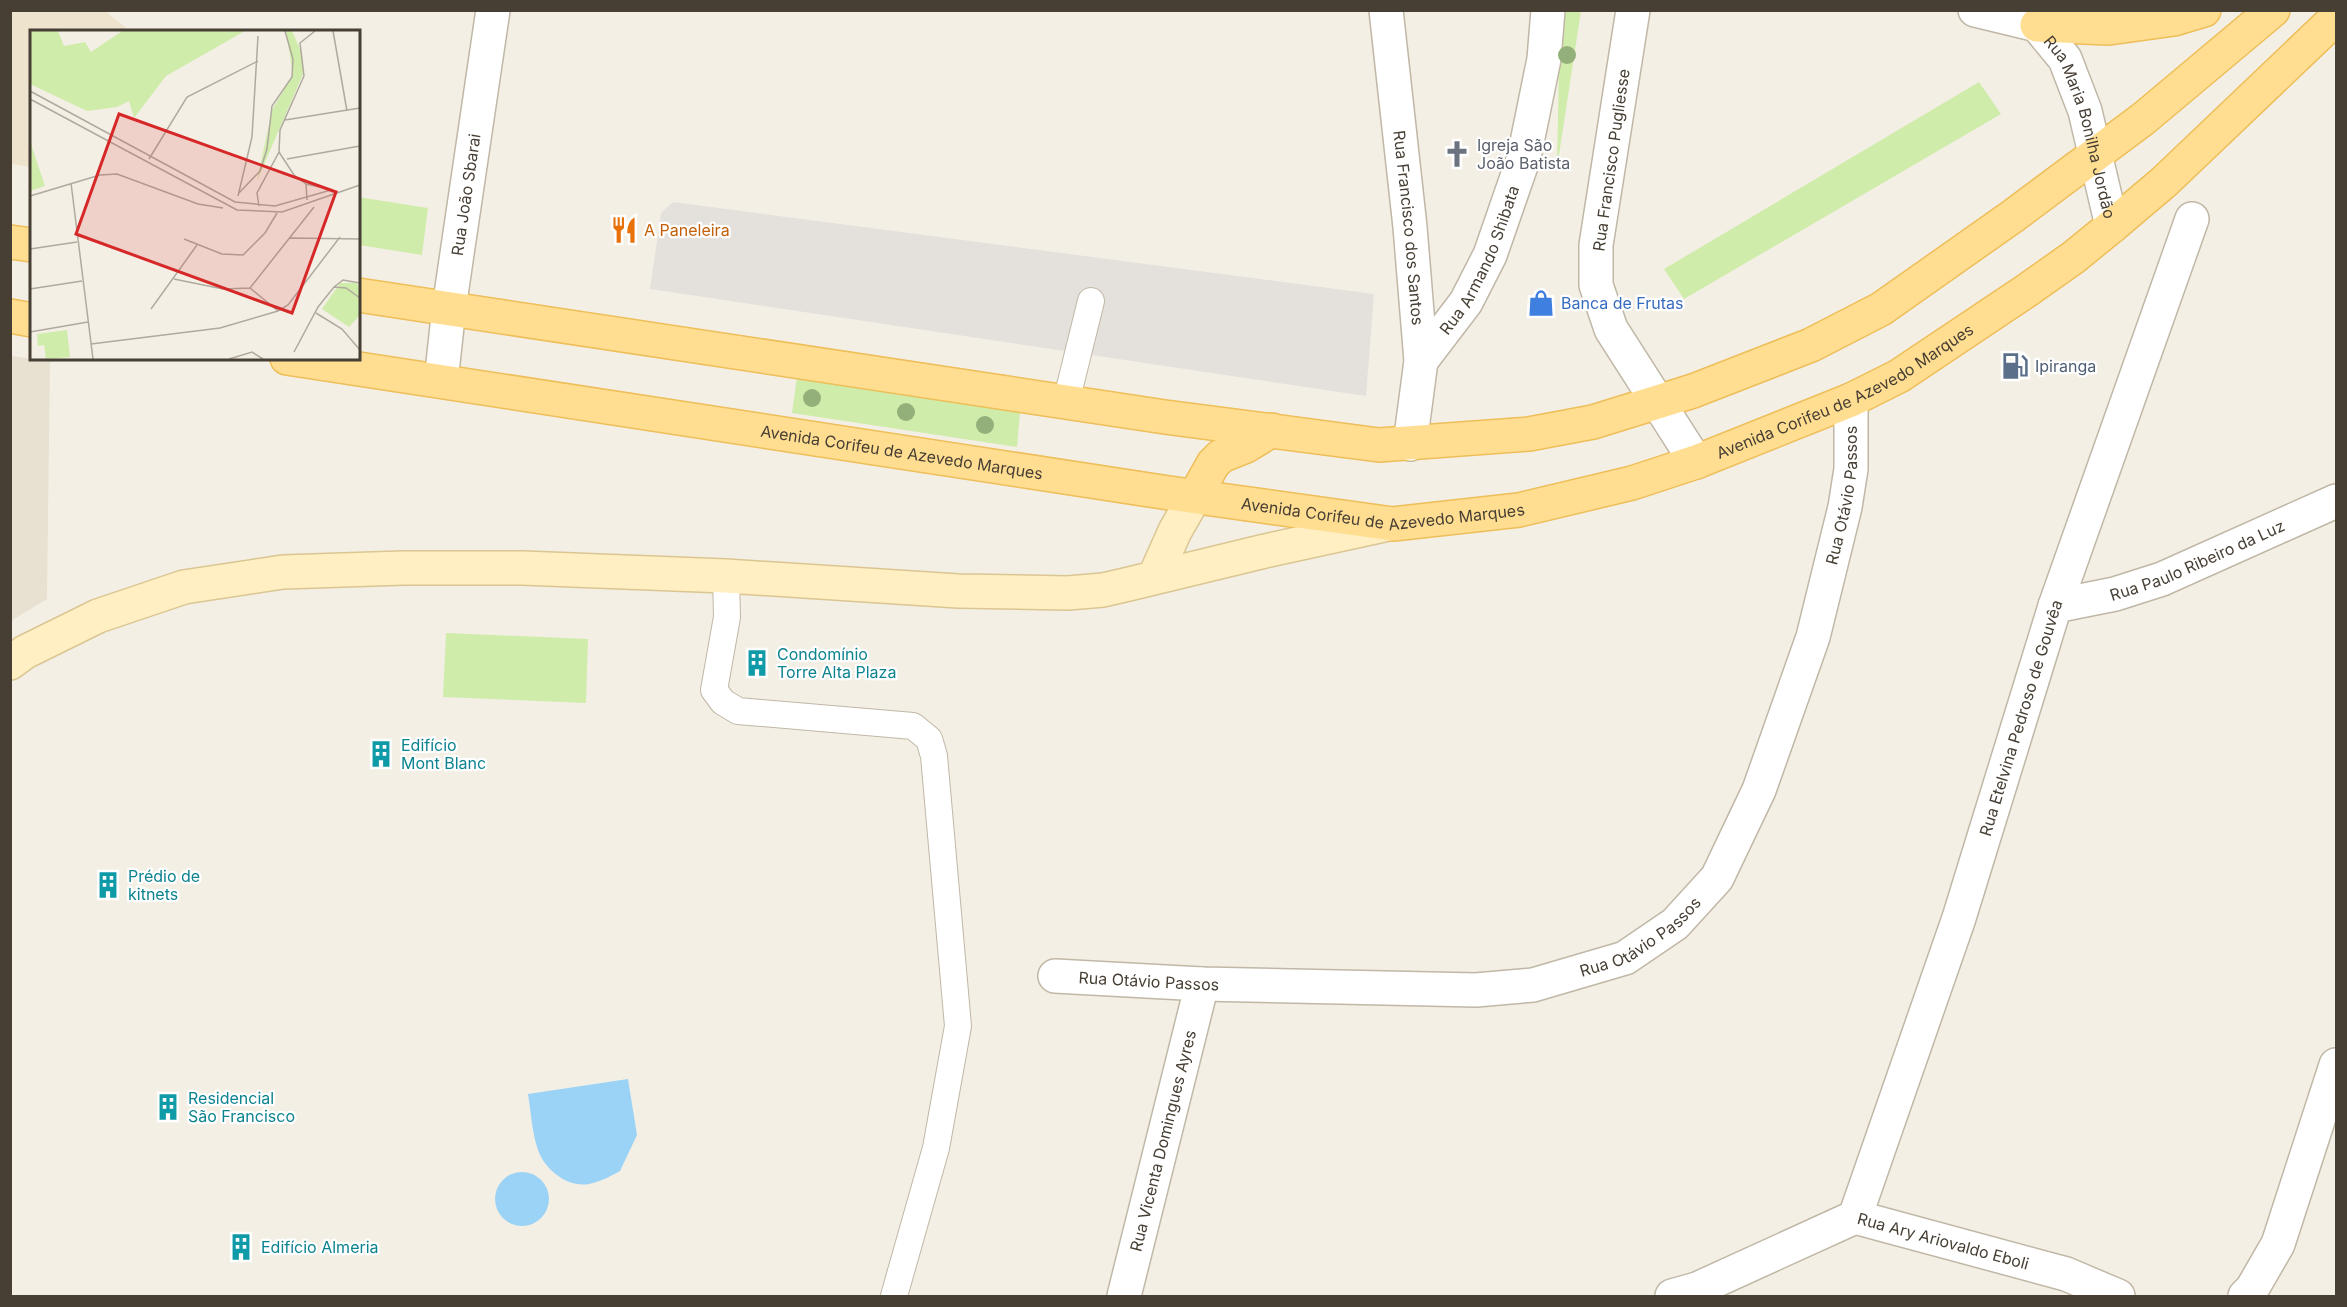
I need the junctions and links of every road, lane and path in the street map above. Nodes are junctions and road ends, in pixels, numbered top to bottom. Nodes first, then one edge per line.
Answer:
1 (493, 10) edge
2 (1386, 10) edge
3 (1548, 10) edge
4 (1633, 10) edge
5 (1975, 10) edge
6 (2204, 10) edge
7 (2273, 10) edge
8 (2337, 18) edge
9 (2037, 25) junction
10 (2095, 155) junction
11 (2192, 219) dead end
12 (2112, 226) junction
13 (10, 242) edge
14 (30, 245) edge
15 (360, 295) edge
16 (1091, 301) dead end
17 (449, 308) junction
18 (10, 316) edge
19 (30, 320) edge
20 (300, 360) edge
21 (1421, 360) junction
22 (441, 381) junction
23 (1851, 400) junction
24 (1066, 402) junction
25 (1658, 403) junction
26 (1272, 430) junction
27 (1410, 444) junction
28 (1696, 462) junction
29 (1195, 496) junction
30 (2337, 501) edge
31 (1393, 524) junction
32 (726, 576) junction
33 (1154, 578) junction
34 (2055, 606) junction
35 (10, 663) edge
36 (1055, 976) dead end
37 (1202, 984) junction
38 (2337, 1065) edge
39 (1855, 1217) junction
40 (894, 1296) edge
41 (1124, 1296) edge
42 (1672, 1296) edge
43 (2118, 1296) edge
44 (2245, 1296) edge

1 - 17 street, Rua João Sbarai
2 - 21 street, Rua Francisco dos Santos
3 - 21 street, Rua Armando Shibata
4 - 25 street, Rua Francisco Pugliesse
5 - 9 street, Rua Maria Bonilha Jordão
6 - 9 main road
7 - 10 main road
8 - 12 main road, Avenida Corifeu de Azevedo Marques
9 - 10 street, Rua Maria Bonilha Jordão
10 - 12 street, Rua Maria Bonilha Jordão
10 - 25 main road
11 - 34 street, Rua Etelvina Pedroso de Gouvêa
12 - 23 main road, Avenida Corifeu de Azevedo Marques
13 - 14 main road
15 - 17 main road
16 - 24 lane
17 - 22 street, Rua João Sbarai
17 - 24 main road
18 - 19 main road
20 - 22 main road, Avenida Corifeu de Azevedo Marques
21 - 27 street, Rua Francisco dos Santos
22 - 29 main road, Avenida Corifeu de Azevedo Marques
23 - 28 main road, Avenida Corifeu de Azevedo Marques
23 - 37 street, Rua Otávio Passos
24 - 26 main road
25 - 27 main road
25 - 28 street, Rua Francisco Pugliesse
26 - 27 main road
26 - 29 main road
28 - 31 main road, Avenida Corifeu de Azevedo Marques
29 - 31 main road, Avenida Corifeu de Azevedo Marques
29 - 33 main road
30 - 34 street, Rua Paulo Ribeiro da Luz
31 - 33 main road
32 - 33 main road
32 - 35 main road
32 - 40 lane
34 - 39 street, Rua Etelvina Pedroso de Gouvêa
36 - 37 street, Rua Otávio Passos
37 - 41 street, Rua Vicenta Domingues Ayres
38 - 44 street
39 - 42 street, Rua Ary Ariovaldo Eboli
39 - 43 street, Rua Ary Ariovaldo Eboli

